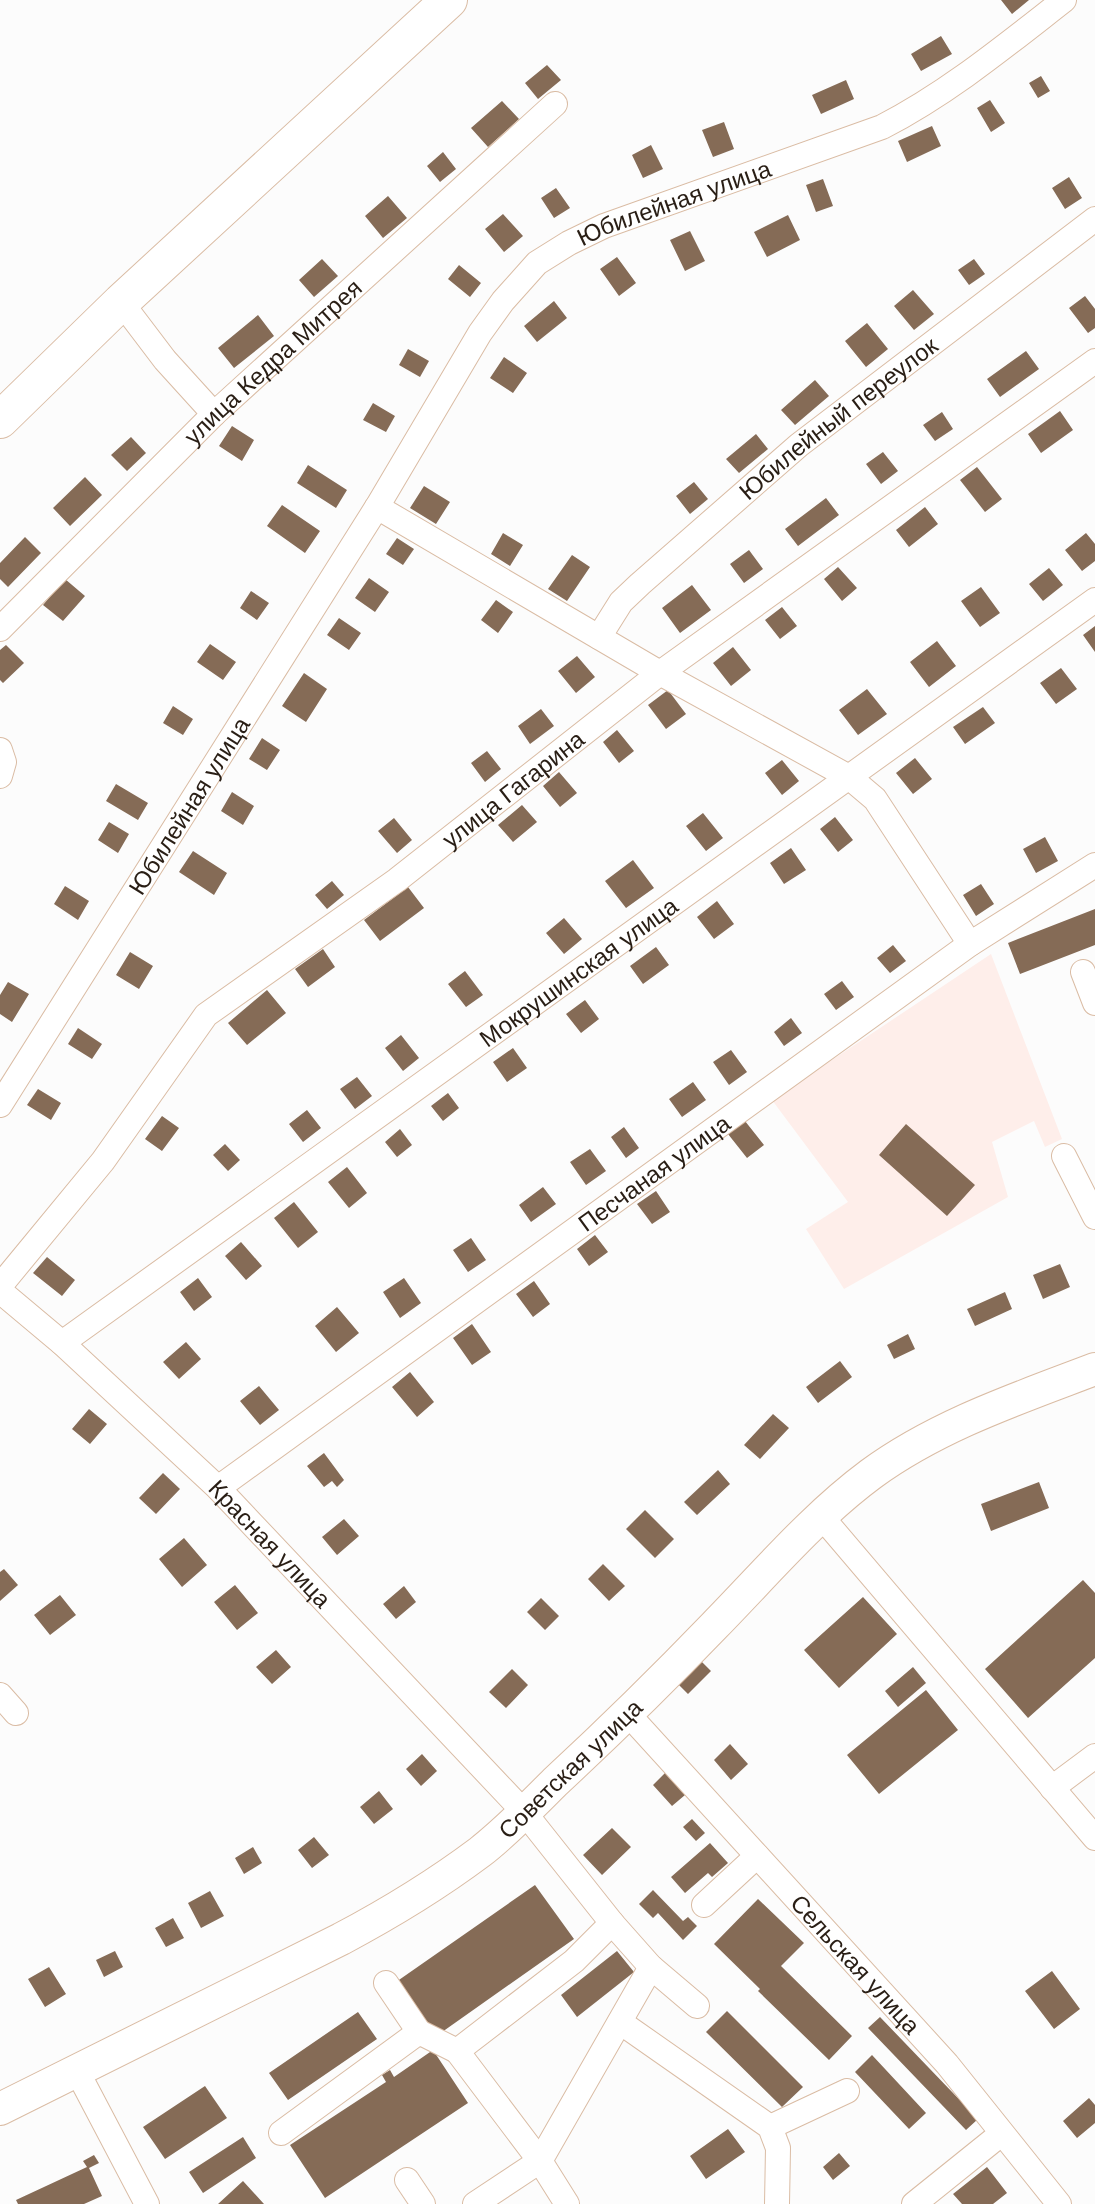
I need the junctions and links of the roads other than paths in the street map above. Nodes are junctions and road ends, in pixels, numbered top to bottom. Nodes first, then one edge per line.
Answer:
1 (449, 0) edge
2 (1064, 0) edge
3 (555, 104) dead end
4 (1095, 219) edge
5 (121, 302) junction
6 (1095, 361) edge
7 (214, 414) junction
8 (0, 420) edge
9 (377, 507) junction
10 (1095, 600) edge
11 (0, 629) edge
12 (599, 637) junction
13 (660, 673) junction
14 (0, 750) edge
15 (0, 776) edge
16 (849, 777) junction
17 (1095, 865) edge
18 (970, 944) junction
19 (1081, 973) edge
20 (1095, 1003) edge
21 (0, 1105) edge
22 (1064, 1156) dead end
23 (1095, 1217) edge
24 (0, 1288) edge
25 (62, 1343) junction
26 (1095, 1369) edge
27 (218, 1488) junction
28 (821, 1516) junction
29 (628, 1714) junction
30 (1095, 1756) edge
31 (1052, 1788) junction
32 (524, 1812) junction
33 (1095, 1838) edge
34 (757, 1856) junction
35 (704, 1905) dead end
36 (612, 1923) junction
37 (651, 1967) junction
38 (386, 1983) dead end
39 (697, 2006) dead end
40 (620, 2022) junction
41 (419, 2032) junction
42 (457, 2051) junction
43 (77, 2071) junction
44 (847, 2091) dead end
45 (0, 2109) edge
46 (770, 2127) junction
47 (281, 2133) dead end
48 (1001, 2134) junction
49 (540, 2161) junction
50 (407, 2180) dead end
51 (147, 2204) edge
52 (423, 2204) edge
53 (475, 2204) edge
54 (567, 2204) edge
55 (777, 2204) edge
56 (914, 2204) edge
57 (1059, 2204) edge

1 - 5 highway
2 - 9 street, Юбилейная улица
3 - 7 street, улица Кедра Митрея
4 - 12 street, Юбилейный переулок
5 - 7 street
5 - 8 highway
6 - 13 street, улица Гагарина
7 - 11 street, улица Кедра Митрея
9 - 12 street
9 - 21 street, Юбилейная улица
10 - 16 street, Мокрушинская улица
12 - 13 street
13 - 16 street
13 - 24 street, улица Гагарина
14 - 15 street
16 - 18 street
16 - 25 street, Мокрушинская улица
17 - 18 street, Песчаная улица
18 - 27 street, Песчаная улица
19 - 20 street
22 - 23 street
24 - 25 street, Красная улица
25 - 27 street, Красная улица
26 - 28 main road, Советская улица
27 - 32 street, Красная улица
28 - 29 main road, Советская улица
28 - 31 street
29 - 32 main road, Советская улица
29 - 34 street, Сельская улица
30 - 31 street
31 - 33 street
32 - 36 street, Красная улица
32 - 43 main road, Советская улица
34 - 35 street
34 - 48 street, Сельская улица
36 - 37 street, Красная улица
36 - 42 street
37 - 39 street, Красная улица
37 - 40 street
38 - 41 street
40 - 46 street
40 - 49 street
41 - 42 street
41 - 47 street
42 - 49 street
43 - 45 main road, Советская улица
43 - 51 street
44 - 46 street
46 - 55 street
48 - 56 street
48 - 57 street, Сельская улица
49 - 53 street
49 - 54 street
50 - 52 street

